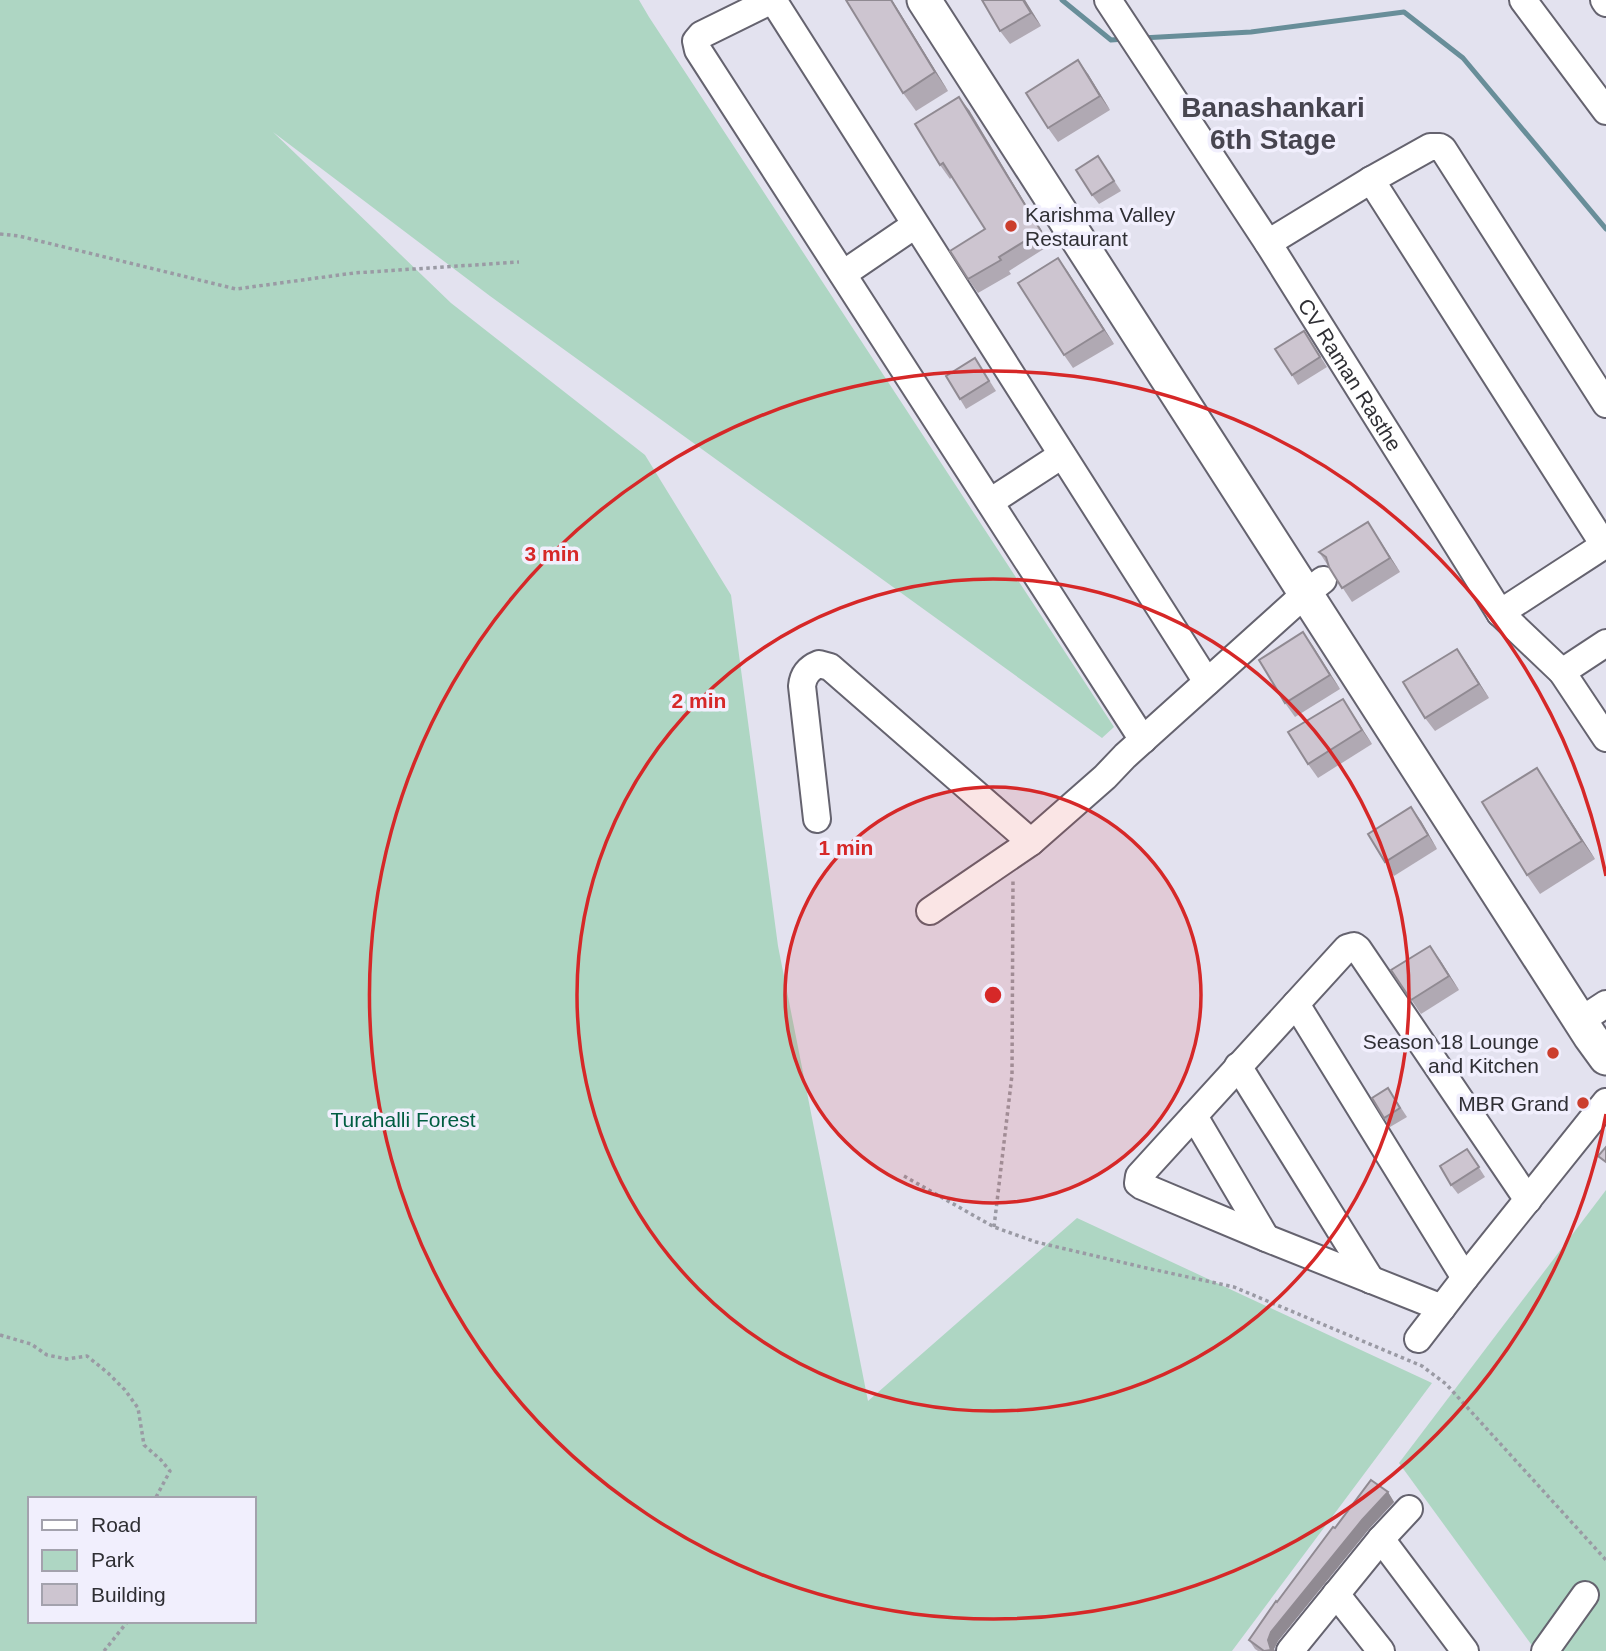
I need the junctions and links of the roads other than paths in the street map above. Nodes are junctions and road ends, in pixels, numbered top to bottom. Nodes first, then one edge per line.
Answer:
1 (773, 0) edge
2 (924, 0) edge
3 (951, 0) edge
4 (1108, 0) edge
5 (1523, 0) edge
6 (1606, 111) edge
7 (1371, 180) junction
8 (915, 225) junction
9 (1268, 243) junction
10 (843, 274) junction
11 (1606, 404) edge
12 (1062, 455) junction
13 (990, 502) junction
14 (1605, 545) edge
15 (1314, 587) junction
16 (1500, 612) junction
17 (1606, 643) edge
18 (1562, 672) junction
19 (1206, 682) junction
20 (1606, 738) edge
21 (1134, 748) junction
22 (817, 819) dead end
23 (1022, 848) junction
24 (930, 911) dead end
25 (1296, 1004) junction
26 (1597, 1014) edge
27 (1606, 1058) edge
28 (1238, 1066) junction
29 (1606, 1102) edge
30 (1194, 1116) junction
31 (1528, 1200) junction
32 (1266, 1238) junction
33 (1465, 1278) junction
34 (1371, 1280) junction
35 (1442, 1308) junction
36 (1418, 1339) dead end
37 (1409, 1509) dead end
38 (1381, 1539) junction
39 (1336, 1594) junction
40 (1585, 1595) dead end
41 (1293, 1650) edge
42 (1381, 1651) edge
43 (1465, 1651) edge
44 (1545, 1651) edge

1 - 8 street
1 - 10 street
2 - 15 main road
3 - 15 main road
4 - 9 street, CV Raman Rasthe
5 - 6 street
7 - 9 street
7 - 11 street
7 - 14 street
8 - 10 street
8 - 12 street
9 - 16 street, CV Raman Rasthe
10 - 13 street
12 - 13 street
12 - 19 street
13 - 21 street
14 - 16 street
15 - 19 street
15 - 26 main road
16 - 18 street, CV Raman Rasthe
17 - 18 street
18 - 20 street, CV Raman Rasthe
19 - 21 street
21 - 23 street
22 - 23 street
23 - 24 street
25 - 28 street
25 - 31 street
25 - 33 street
26 - 27 main road
28 - 30 street
28 - 34 street
29 - 31 street
30 - 32 street
30 - 32 street
31 - 33 street
32 - 34 street
33 - 35 street
34 - 35 street
35 - 36 street
37 - 38 street
38 - 39 street
38 - 43 street
39 - 41 street
39 - 42 street
40 - 44 street

